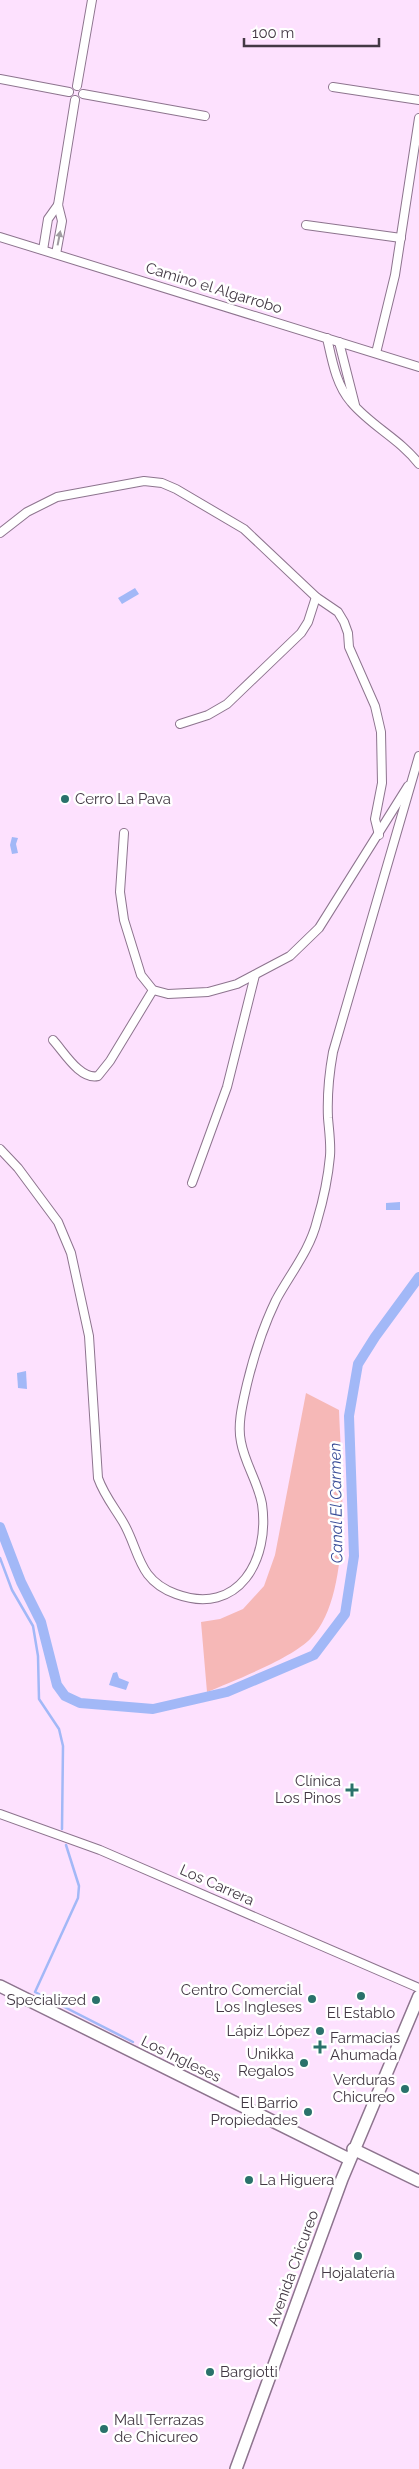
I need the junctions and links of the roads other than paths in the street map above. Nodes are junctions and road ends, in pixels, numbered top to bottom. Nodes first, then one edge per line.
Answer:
1 (92, 0) edge
2 (0, 79) edge
3 (77, 86) junction
4 (333, 87) dead end
5 (69, 92) junction
6 (83, 94) junction
7 (75, 100) junction
8 (419, 100) edge
9 (204, 116) dead end
10 (419, 118) edge
11 (58, 205) junction
12 (306, 225) dead end
13 (0, 237) edge
14 (401, 238) junction
15 (43, 250) junction
16 (56, 254) junction
17 (328, 338) junction
18 (339, 342) junction
19 (376, 353) junction
20 (419, 367) edge
21 (356, 407) junction
22 (419, 464) edge
23 (0, 533) edge
24 (316, 597) junction
25 (180, 724) dead end
26 (419, 756) edge
27 (414, 776) junction
28 (124, 833) dead end
29 (379, 835) junction
30 (255, 975) junction
31 (153, 990) junction
32 (53, 1040) dead end
33 (0, 1149) edge
34 (192, 1183) dead end
35 (0, 1814) edge
36 (0, 1986) edge
37 (419, 1988) edge
38 (419, 1996) edge
39 (351, 2154) junction
40 (419, 2181) edge
41 (236, 2469) edge

1 - 3 street
2 - 5 street
3 - 5 street
3 - 6 street
4 - 8 street
5 - 7 street
6 - 7 street
6 - 9 street
7 - 11 street
10 - 14 street
11 - 15 street
16 -> 11 street
12 - 14 street
13 - 15 street, Camino el Algarrobo
14 - 19 street
15 - 16 street, Camino el Algarrobo
16 - 17 street, Camino el Algarrobo
17 - 18 street, Camino el Algarrobo
17 - 21 street
18 - 19 street, Camino el Algarrobo
18 - 21 street
19 - 20 street, Camino el Algarrobo
21 - 22 street
23 - 24 street
24 - 25 street
24 - 29 street
26 - 27 street
27 - 29 street
27 - 33 street
28 - 31 street
29 - 30 street
30 - 31 street
30 - 34 street
31 - 32 street
35 - 37 street, Los Carrera
36 - 39 main road, Los Ingleses
38 - 39 main road, Avenida Chicureo
39 - 40 main road, Los Ingleses
39 - 41 main road, Avenida Chicureo

